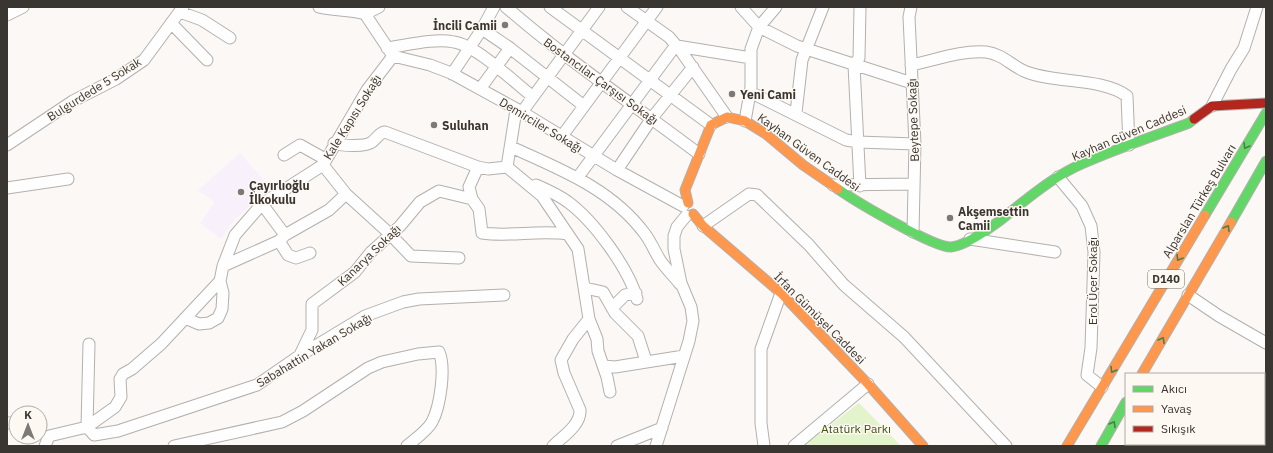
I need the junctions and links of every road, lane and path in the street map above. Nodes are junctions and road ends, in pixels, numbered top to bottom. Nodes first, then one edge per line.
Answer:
1 (200, 7) edge
2 (319, 7) edge
3 (379, 7) edge
4 (494, 7) edge
5 (506, 7) edge
6 (550, 7) edge
7 (599, 7) edge
8 (627, 7) edge
9 (657, 7) edge
10 (741, 7) edge
11 (776, 7) edge
12 (822, 7) edge
13 (860, 7) edge
14 (911, 7) edge
15 (1257, 7) edge
16 (181, 10) edge
17 (365, 14) junction
18 (194, 17) junction
19 (647, 22) junction
20 (171, 23) junction
21 (759, 27) junction
22 (482, 29) junction
23 (582, 30) junction
24 (230, 38) dead end
25 (676, 46) junction
26 (469, 48) junction
27 (510, 48) junction
28 (807, 49) junction
29 (390, 52) junction
30 (563, 55) junction
31 (620, 58) junction
32 (751, 58) junction
33 (207, 60) dead end
34 (854, 65) junction
35 (911, 66) junction
36 (496, 67) junction
37 (693, 67) junction
38 (452, 74) junction
39 (546, 77) junction
40 (651, 80) junction
41 (602, 82) junction
42 (912, 83) junction
43 (480, 89) junction
44 (750, 92) junction
45 (670, 95) junction
46 (532, 96) junction
47 (1266, 103) edge
48 (633, 104) junction
49 (584, 106) junction
50 (1212, 106) junction
51 (519, 111) junction
52 (796, 113) junction
53 (1266, 113) edge
54 (727, 117) junction
55 (652, 118) junction
56 (745, 121) junction
57 (711, 125) junction
58 (562, 136) junction
59 (858, 142) junction
60 (334, 143) junction
61 (915, 144) junction
62 (7, 145) edge
63 (1129, 145) junction
64 (511, 147) junction
65 (284, 154) dead end
66 (698, 154) junction
67 (593, 156) junction
68 (1266, 161) edge
69 (324, 162) junction
70 (478, 167) junction
71 (506, 167) junction
72 (617, 170) junction
73 (578, 177) junction
74 (1058, 177) junction
75 (68, 179) dead end
76 (522, 179) junction
77 (914, 184) junction
78 (832, 185) junction
79 (860, 186) junction
80 (7, 188) edge
81 (346, 194) junction
82 (472, 199) junction
83 (262, 204) junction
84 (688, 210) junction
85 (703, 226) junction
86 (913, 232) junction
87 (390, 234) junction
88 (567, 234) junction
89 (282, 238) junction
90 (970, 239) junction
91 (1055, 252) dead end
92 (310, 253) dead end
93 (459, 258) dead end
94 (223, 266) junction
95 (220, 281) junction
96 (681, 285) junction
97 (585, 288) junction
98 (781, 293) junction
99 (504, 295) dead end
100 (1188, 295) junction
101 (612, 308) junction
102 (185, 318) junction
103 (589, 319) junction
104 (1266, 343) edge
105 (89, 344) dead end
106 (300, 356) junction
107 (684, 356) junction
108 (646, 361) junction
109 (604, 366) junction
110 (1143, 373) edge
111 (868, 384) junction
112 (1102, 387) junction
113 (610, 392) dead end
114 (1125, 404) edge
115 (87, 427) junction
116 (662, 428) junction
117 (48, 437) edge
118 (174, 446) edge
119 (407, 446) edge
120 (553, 446) edge
121 (617, 446) edge
122 (656, 446) edge
123 (764, 446) edge
124 (794, 446) edge
125 (923, 446) edge
126 (1006, 446) edge
127 (1067, 446) edge
128 (1101, 446) edge

1 - 18 street
2 - 17 street
3 - 17 street
4 - 22 street
5 - 30 street, Bostancılar Çarşısı Sokağı
6 - 23 street
7 - 23 street
8 - 19 street
9 - 19 street
10 - 21 street
11 - 21 street
12 - 28 street
13 - 34 street
14 - 35 street, Beytepe Sokağı
15 - 50 street
16 - 18 street
16 - 20 street, Bulgurdede 5 Sokak
17 - 29 street
18 - 24 street
19 - 25 street
19 - 31 street
20 - 33 street
20 - 62 street, Bulgurdede 5 Sokak
21 - 28 street
21 - 32 street
22 - 26 street
22 - 27 street
23 - 30 street
23 - 31 street
25 - 32 street
25 - 37 street
25 - 40 street
26 - 29 street
26 - 36 street
26 - 38 street
27 - 36 street
27 - 39 street
28 - 34 street
28 - 52 street
29 - 38 street, Demirciler Sokağı
29 - 60 street, Kale Kapısı Sokağı
30 - 39 street
30 - 41 street, Bostancılar Çarşısı Sokağı
31 - 40 street
31 - 41 street
32 - 44 street
34 - 42 street
34 - 59 street
35 - 42 street, Beytepe Sokağı
35 - 63 street
36 - 43 street
36 - 46 street
37 - 45 street
37 - 54 street
38 - 43 street, Demirciler Sokağı
39 - 46 street
39 - 49 street
40 - 45 street
40 - 48 street
41 - 48 street, Bostancılar Çarşısı Sokağı
41 - 49 street
42 - 61 street, Beytepe Sokağı
43 - 51 street, Demirciler Sokağı
44 - 52 street
44 - 56 street
45 - 55 street
45 - 57 street
46 - 51 street
47 - 50 main road
48 - 55 street, Bostancılar Çarşısı Sokağı
48 - 67 street
49 - 58 street
50 - 63 main road, Kayhan Güven Caddesi
51 - 58 street, Demirciler Sokağı
51 - 64 street
52 - 59 street
53 -> 112 main road, Alparslan Türkeş Bulvarı / D140
54 - 56 main road, Kayhan Güven Caddesi
54 - 57 main road
55 - 66 street, Bostancılar Çarşısı Sokağı
55 - 72 street
56 - 78 main road, Kayhan Güven Caddesi
57 - 66 main road
58 - 67 street, Demirciler Sokağı
59 - 61 street
59 - 79 street
60 - 69 street, Kale Kapısı Sokağı
60 - 70 street
61 - 77 street, Beytepe Sokağı
63 - 74 main road, Kayhan Güven Caddesi
64 - 71 street
64 - 73 street
65 - 69 street
66 - 84 main road
67 - 72 street, Demirciler Sokağı
67 - 73 street
100 -> 68 main road, D140
69 - 81 street
69 - 83 street, Kale Kapısı Sokağı
70 - 71 street
70 - 82 street
71 - 76 street
72 - 84 street, Demirciler Sokağı
73 - 96 street
74 - 90 main road, Kayhan Güven Caddesi
74 - 112 street, Erol Üçer Sokağı
75 - 80 street
76 - 88 street
76 - 101 street
77 - 79 street
77 - 86 street, Beytepe Sokağı
78 - 79 street
78 - 86 main road, Kayhan Güven Caddesi
81 - 87 street
81 - 89 street
82 - 87 street, Kanarya Sokağı
82 - 88 street
83 - 89 street
83 - 94 street, Kale Kapısı Sokağı
84 - 85 main road, İrfan Gümüşel Caddesi
84 - 96 street
85 - 98 main road, İrfan Gümüşel Caddesi
85 - 126 street
86 - 90 main road, Kayhan Güven Caddesi
87 - 93 street
87 - 106 street, Kanarya Sokağı
88 - 97 street
89 - 92 street
89 - 94 street
90 - 91 street
94 - 95 street, Kale Kapısı Sokağı
95 - 102 street
95 - 102 street
96 - 107 street
97 - 101 street
97 - 103 street
98 - 111 main road, İrfan Gümüşel Caddesi
98 - 123 street
99 - 106 street, Sabahattin Yakan Sokağı
100 - 104 street
110 -> 100 main road, D140
101 - 108 street
102 - 115 street
103 - 109 street
103 - 120 street
105 - 115 street
106 - 115 street, Sabahattin Yakan Sokağı
107 - 108 street
107 - 116 street
108 - 109 street
109 - 113 street
111 - 124 street
111 - 125 main road, İrfan Gümüşel Caddesi
112 - 127 main road, Alparslan Türkeş Bulvarı / D140
128 -> 114 main road
115 - 117 street
116 - 121 street
116 - 122 street
118 - 119 street

